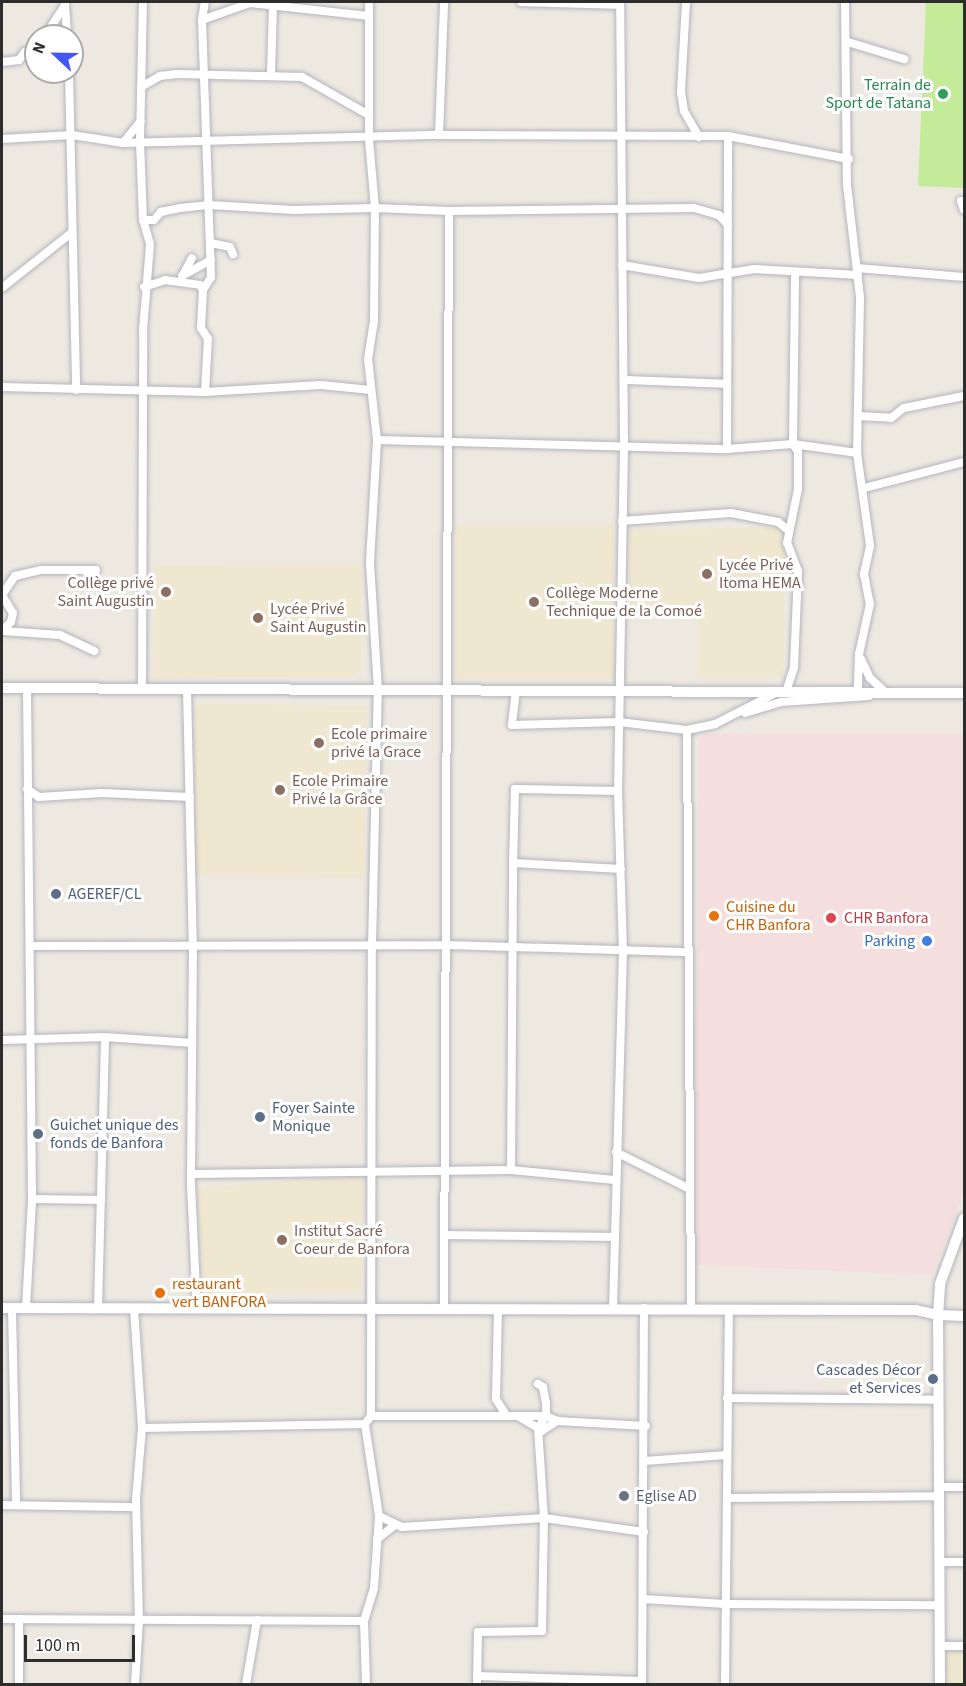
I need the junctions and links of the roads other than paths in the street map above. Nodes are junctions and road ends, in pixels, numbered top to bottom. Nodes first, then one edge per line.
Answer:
1 (206, 2) edge
2 (369, 2) edge
3 (444, 2) edge
4 (521, 2) edge
5 (686, 2) edge
6 (845, 2) edge
7 (66, 3) edge
8 (141, 3) edge
9 (620, 3) edge
10 (273, 4) junction
11 (369, 16) junction
12 (202, 20) junction
13 (53, 24) edge
14 (67, 24) edge
15 (848, 42) junction
16 (24, 54) edge
17 (904, 58) dead end
18 (2, 62) edge
19 (206, 73) junction
20 (271, 73) junction
21 (70, 84) edge
22 (141, 87) junction
23 (369, 115) junction
24 (141, 122) junction
25 (72, 135) junction
26 (439, 135) junction
27 (728, 136) junction
28 (621, 137) junction
29 (699, 137) junction
30 (2, 139) edge
31 (369, 139) junction
32 (207, 141) junction
33 (140, 142) junction
34 (123, 143) junction
35 (849, 159) junction
36 (728, 201) junction
37 (964, 201) edge
38 (210, 205) junction
39 (375, 208) junction
40 (964, 210) edge
41 (449, 211) junction
42 (622, 211) junction
43 (708, 211) junction
44 (143, 220) junction
45 (728, 225) junction
46 (70, 234) junction
47 (211, 243) junction
48 (233, 254) dead end
49 (192, 258) dead end
50 (211, 261) junction
51 (622, 265) junction
52 (858, 272) junction
53 (795, 274) junction
54 (182, 276) junction
55 (727, 276) junction
56 (964, 277) edge
57 (178, 284) junction
58 (144, 287) junction
59 (2, 288) edge
60 (203, 290) junction
61 (624, 380) junction
62 (727, 384) junction
63 (2, 387) edge
64 (76, 390) junction
65 (371, 390) junction
66 (142, 392) junction
67 (205, 392) junction
68 (964, 396) edge
69 (858, 416) junction
70 (377, 440) junction
71 (448, 440) junction
72 (624, 444) junction
73 (793, 444) junction
74 (727, 449) junction
75 (857, 453) junction
76 (964, 462) edge
77 (864, 488) junction
78 (622, 521) junction
79 (788, 530) junction
80 (96, 570) dead end
81 (2, 595) edge
82 (2, 631) edge
83 (94, 651) dead end
84 (859, 654) junction
85 (2, 688) edge
86 (27, 688) junction
87 (142, 689) junction
88 (187, 689) junction
89 (378, 690) junction
90 (448, 690) junction
91 (516, 691) junction
92 (619, 691) junction
93 (789, 692) junction
94 (858, 692) junction
95 (891, 693) junction
96 (964, 693) edge
97 (738, 714) junction
98 (619, 722) junction
99 (687, 730) junction
100 (27, 789) junction
101 (618, 791) junction
102 (190, 797) junction
103 (513, 863) junction
104 (621, 869) junction
105 (447, 945) junction
106 (30, 946) junction
107 (193, 946) junction
108 (372, 947) junction
109 (511, 948) junction
110 (623, 951) junction
111 (689, 952) junction
112 (105, 1036) junction
113 (30, 1039) junction
114 (2, 1040) edge
115 (192, 1043) junction
116 (616, 1152) junction
117 (372, 1169) junction
118 (511, 1170) junction
119 (446, 1171) junction
120 (192, 1174) junction
121 (615, 1180) junction
122 (688, 1188) junction
123 (32, 1199) junction
124 (101, 1200) junction
125 (964, 1218) edge
126 (446, 1234) junction
127 (615, 1237) junction
128 (444, 1307) junction
129 (7, 1308) edge
130 (26, 1308) junction
131 (98, 1308) junction
132 (134, 1308) junction
133 (369, 1308) junction
134 (644, 1308) junction
135 (197, 1309) junction
136 (498, 1309) junction
137 (613, 1309) junction
138 (691, 1309) junction
139 (729, 1309) junction
140 (938, 1315) junction
141 (964, 1316) edge
142 (538, 1384) dead end
143 (727, 1398) junction
144 (496, 1399) junction
145 (937, 1400) junction
146 (506, 1415) junction
147 (516, 1415) junction
148 (371, 1416) junction
149 (490, 1416) junction
150 (546, 1416) junction
151 (557, 1421) junction
152 (365, 1424) junction
153 (646, 1426) junction
154 (142, 1428) junction
155 (539, 1430) junction
156 (726, 1455) junction
157 (645, 1461) junction
158 (964, 1487) edge
159 (939, 1492) junction
160 (727, 1497) junction
161 (2, 1505) edge
162 (16, 1505) junction
163 (136, 1507) junction
164 (379, 1516) junction
165 (544, 1518) junction
166 (396, 1524) junction
167 (644, 1532) junction
168 (377, 1539) junction
169 (940, 1562) junction
170 (964, 1562) edge
171 (643, 1599) junction
172 (725, 1604) junction
173 (940, 1605) junction
174 (2, 1619) edge
175 (19, 1619) junction
176 (139, 1620) junction
177 (256, 1620) junction
178 (364, 1621) junction
179 (940, 1646) junction
180 (964, 1646) edge
181 (477, 1680) edge
182 (642, 1683) edge
183 (19, 1684) edge
184 (135, 1684) edge
185 (246, 1684) edge
186 (366, 1684) edge
187 (725, 1684) edge
188 (940, 1684) edge

1 - 12 street
2 - 11 street
3 - 26 street
4 - 9 street
5 - 29 street
6 - 15 street
7 - 13 street
7 - 14 street
8 - 22 street
9 - 28 street
10 - 11 street
10 - 12 street
10 - 20 street
11 - 23 street
12 - 19 street
15 - 17 street
15 - 35 street
16 - 18 street
19 - 20 street
19 - 22 street
19 - 32 street
20 - 23 street
21 - 25 street
22 - 24 street
23 - 31 street
24 - 33 street
24 - 34 street
25 - 30 street
25 - 34 street
25 - 46 street
26 - 28 street
26 - 31 street
27 - 29 street
27 - 35 street
27 - 36 street
28 - 29 street
28 - 42 street
31 - 32 street
31 - 39 street
32 - 33 street
32 - 38 street
33 - 34 street
33 - 44 street
35 - 52 street
36 - 43 street
36 - 45 street
37 - 40 street
38 - 39 street
38 - 44 street
38 - 47 street
39 - 41 street
39 - 65 street
41 - 42 street
41 - 71 street
42 - 43 street
42 - 51 street
43 - 45 street
44 - 58 street
45 - 55 street
46 - 59 street
46 - 64 street
47 - 48 street
47 - 50 street
49 - 54 street
50 - 54 street
50 - 60 street
51 - 55 street
51 - 61 street
52 - 53 street
52 - 56 street
52 - 69 street
53 - 55 street
53 - 73 street
54 - 57 street
55 - 62 street
57 - 58 street
57 - 60 street
58 - 66 street
60 - 67 street
61 - 62 street
61 - 72 street
62 - 74 street
63 - 64 street
64 - 66 street
65 - 67 street
65 - 70 street
66 - 67 street
66 - 87 street
68 - 69 street
69 - 75 street
70 - 71 street
70 - 89 street
71 - 72 street
71 - 90 street
72 - 74 street
72 - 78 street
73 - 74 street
73 - 75 street
73 - 79 street
75 - 77 street
76 - 77 street
77 - 84 street
78 - 79 street
78 - 92 street
79 - 93 street
80 - 81 street
81 - 82 street
82 - 83 street
84 - 94 street
84 - 95 street
85 - 86 main road
86 - 87 main road
86 - 100 street
87 - 88 main road
88 - 89 main road
88 - 102 street
89 - 90 main road
89 - 108 street
90 - 91 main road
90 - 105 street
91 - 92 main road
91 - 98 street
92 - 93 main road
92 - 98 street
93 - 94 main road
93 - 97 street
94 - 95 main road
95 - 96 main road
95 - 97 street
97 - 99 street
98 - 99 street
98 - 101 street
99 - 111 street
100 - 102 street
100 - 106 street
101 - 103 street
101 - 104 street
102 - 107 street
103 - 104 street
103 - 109 street
104 - 110 street
105 - 108 street
105 - 109 street
105 - 119 street
106 - 107 street
106 - 113 street
107 - 108 street
107 - 115 street
108 - 117 street
109 - 110 street
109 - 118 street
110 - 111 street
110 - 116 street
111 - 122 street
112 - 113 street
112 - 115 street
112 - 124 street
113 - 114 street
113 - 123 street
115 - 120 street
116 - 121 street
116 - 122 street
117 - 119 street
117 - 120 street
117 - 133 street
118 - 119 street
118 - 121 street
119 - 126 street
120 - 135 street
121 - 127 street
122 - 138 street
123 - 124 street
123 - 130 street
124 - 131 street
125 - 140 main road
126 - 127 street
126 - 128 street
127 - 137 street
128 - 133 main road
128 - 136 main road
129 - 130 main road
129 - 162 street
130 - 131 main road
131 - 132 main road
132 - 135 main road
132 - 154 street
133 - 135 main road
133 - 148 street
134 - 137 main road
134 - 138 main road
134 - 153 street
136 - 137 main road
136 - 144 street
138 - 139 main road
139 - 140 main road
139 - 143 street
140 - 141 main road
140 - 145 main road
142 - 150 street
143 - 145 street
143 - 156 street
144 - 146 street
144 - 149 street
145 - 159 main road
146 - 147 street
146 - 149 street
147 - 150 street
147 - 155 street
148 - 149 street
148 - 152 street
150 - 151 street
150 - 155 street
151 - 153 street
151 - 155 street
152 - 154 street
152 - 164 street
153 - 157 street
154 - 163 street
155 - 165 street
156 - 157 street
156 - 160 street
157 - 167 street
158 - 159 street
159 - 160 street
159 - 169 main road
160 - 172 street
161 - 162 street
162 - 163 street
163 - 176 street
164 - 166 street
164 - 168 street
165 - 166 street
165 - 167 street
165 - 181 street
166 - 168 street
167 - 171 street
168 - 178 street
169 - 170 street
169 - 173 main road
171 - 172 street
171 - 182 street
172 - 173 street
172 - 187 street
173 - 179 main road
174 - 175 street
175 - 176 street
175 - 183 street
176 - 177 street
176 - 184 street
177 - 178 street
177 - 185 street
178 - 186 street
179 - 180 street
179 - 188 main road
181 - 182 street

